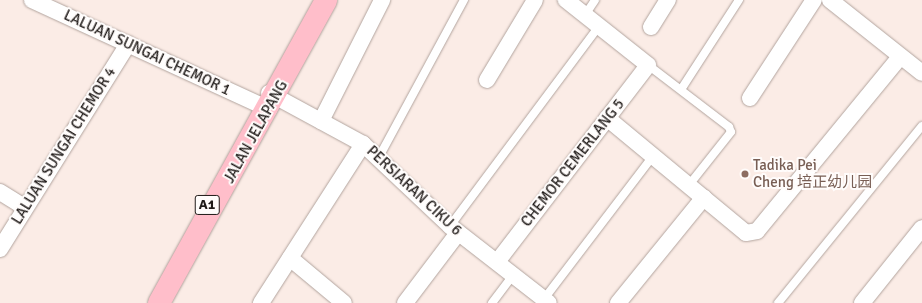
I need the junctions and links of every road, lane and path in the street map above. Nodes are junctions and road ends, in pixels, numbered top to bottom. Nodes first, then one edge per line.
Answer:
1 (32, 0) edge
2 (317, 0) edge
3 (326, 0) edge
4 (382, 0) edge
5 (464, 0) edge
6 (535, 0) edge
7 (566, 0) edge
8 (595, 0) edge
9 (668, 0) edge
10 (739, 0) edge
11 (814, 0) edge
12 (830, 0) edge
13 (585, 15) junction
14 (599, 26) junction
15 (651, 27) dead end
16 (128, 44) junction
17 (900, 57) junction
18 (648, 65) junction
19 (922, 73) edge
20 (486, 80) dead end
21 (682, 88) junction
22 (750, 98) dead end
23 (269, 101) junction
24 (607, 118) junction
25 (320, 121) junction
26 (922, 126) edge
27 (363, 144) junction
28 (379, 156) junction
29 (653, 156) junction
30 (688, 185) junction
31 (0, 192) edge
32 (704, 197) junction
33 (24, 207) junction
34 (922, 228) edge
35 (454, 229) junction
36 (0, 249) edge
37 (290, 258) junction
38 (497, 262) junction
39 (513, 275) junction
40 (547, 301) edge
41 (150, 303) edge
42 (159, 303) edge
43 (261, 303) edge
44 (344, 303) edge
45 (405, 303) edge
46 (492, 303) edge
47 (618, 303) edge
48 (778, 303) edge
49 (862, 303) edge

1 - 16 street, LALUAN SUNGAI CHEMOR 1
2 - 23 main road, JALAN JELAPANG / A1
3 - 23 main road, JALAN JELAPANG / A1
4 - 25 street
5 - 28 lane
6 - 20 street
7 - 13 street
8 - 13 lane
9 - 15 street
10 - 21 lane
11 - 22 street
12 - 17 street
13 - 14 street
14 - 18 street
14 - 35 lane
16 - 23 street, LALUAN SUNGAI CHEMOR 1
16 - 33 street, LALUAN SUNGAI CHEMOR 4
17 - 19 street
17 - 32 street
18 - 21 lane
18 - 24 street, CHEMOR CEMERLANG 5
21 - 30 lane
23 - 25 street, PERSIARAN CIKU 6
23 - 41 main road, JALAN JELAPANG / A1
23 - 42 main road, JALAN JELAPANG / A1
24 - 29 street
24 - 38 street, CHEMOR CEMERLANG 5
25 - 27 street, PERSIARAN CIKU 6
26 - 48 lane
27 - 28 street, PERSIARAN CIKU 6
27 - 37 street
28 - 35 street, PERSIARAN CIKU 6
29 - 30 street
29 - 40 lane
30 - 32 street
31 - 33 street
32 - 47 street
33 - 36 street, LALUAN SUNGAI CHEMOR 4
34 - 49 street
35 - 38 street, PERSIARAN CIKU 6
35 - 45 street
37 - 43 street
37 - 44 street
38 - 39 street, PERSIARAN CIKU 6
39 - 40 street, PERSIARAN CIKU 6
39 - 46 lane

